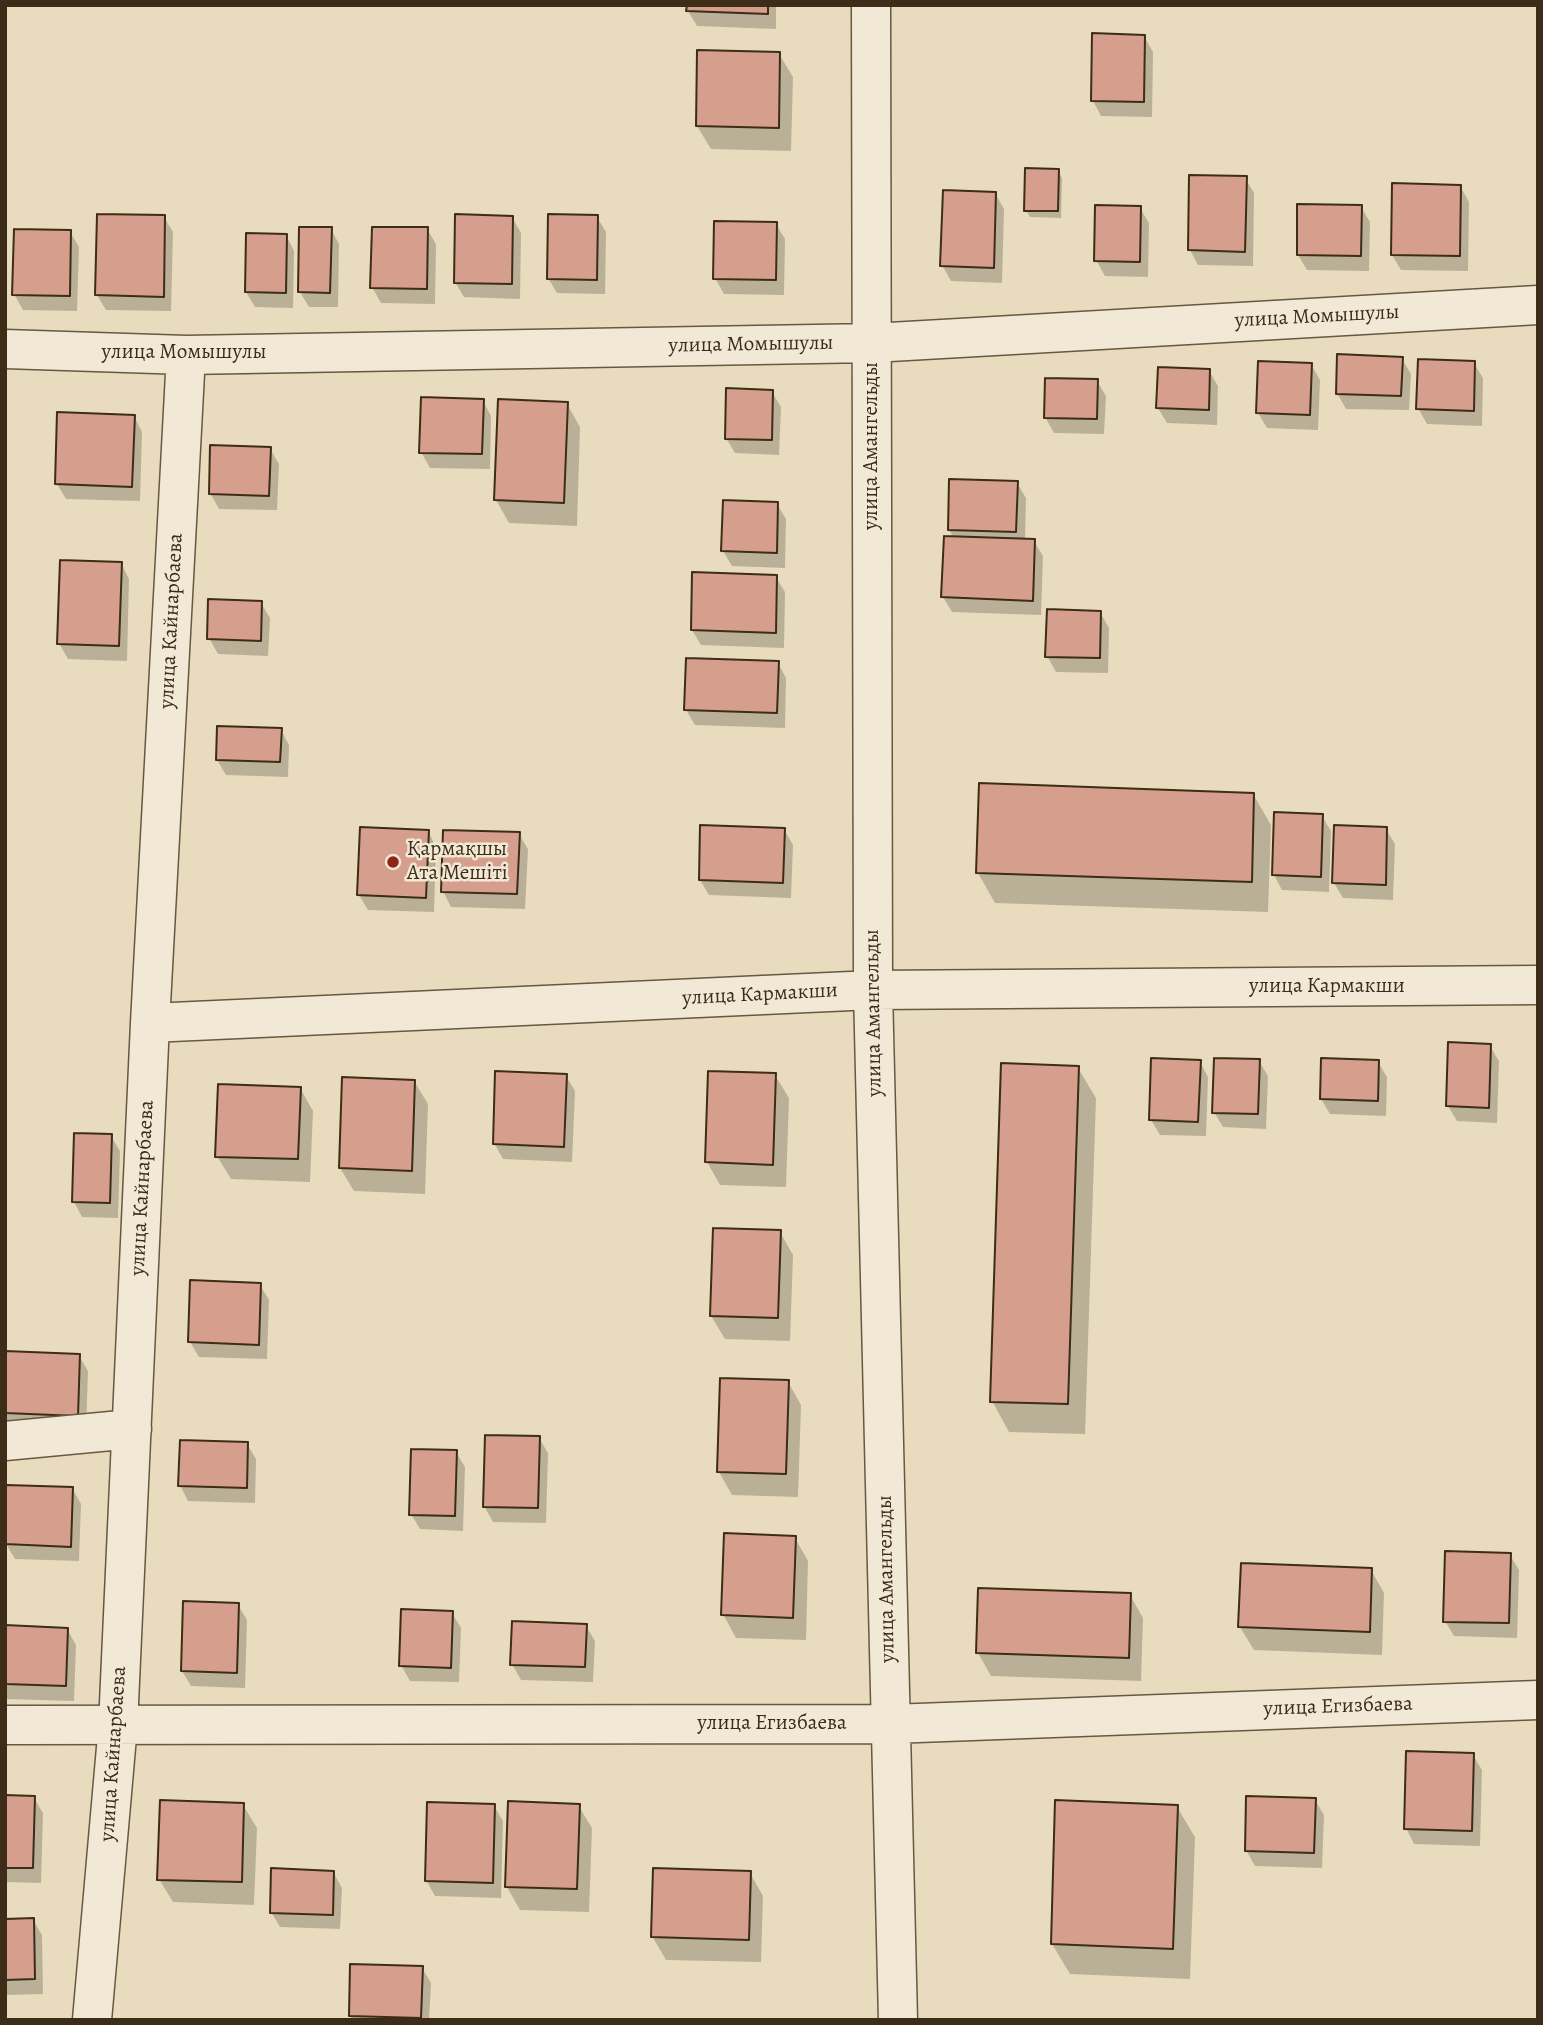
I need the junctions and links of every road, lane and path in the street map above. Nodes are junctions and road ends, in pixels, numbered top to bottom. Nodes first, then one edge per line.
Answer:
1 (871, 5) edge
2 (1538, 305) edge
3 (872, 342) junction
4 (5, 349) edge
5 (186, 355) junction
6 (1538, 985) edge
7 (873, 989) junction
8 (150, 1023) junction
9 (132, 1429) junction
10 (5, 1441) edge
11 (1538, 1700) edge
12 (891, 1724) junction
13 (5, 1725) edge
14 (118, 1725) junction
15 (92, 2020) edge
16 (898, 2020) edge

1 - 3 street, улица Амангельды
2 - 3 street, улица Момышулы
3 - 5 street, улица Момышулы
3 - 7 street, улица Амангельды
4 - 5 street, улица Момышулы
5 - 8 street, улица Кайнарбаева
6 - 7 street, улица Кармакши
7 - 8 street, улица Кармакши
7 - 12 street, улица Амангельды
8 - 9 street, улица Кайнарбаева
9 - 10 street
9 - 14 street, улица Кайнарбаева
11 - 12 street, улица Егизбаева
12 - 14 street, улица Егизбаева
12 - 16 street, улица Амангельды
13 - 14 street, улица Егизбаева
14 - 15 street, улица Кайнарбаева

